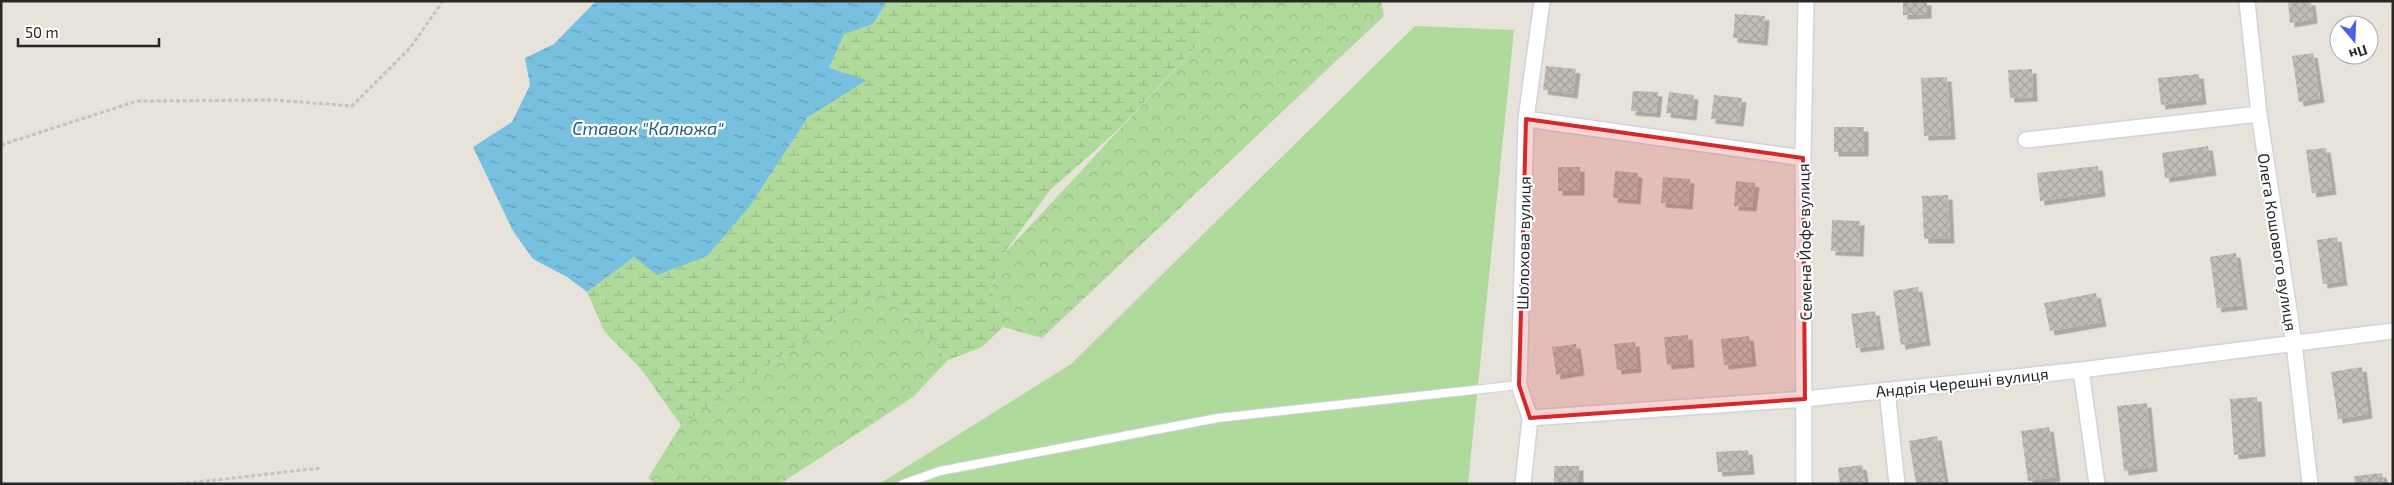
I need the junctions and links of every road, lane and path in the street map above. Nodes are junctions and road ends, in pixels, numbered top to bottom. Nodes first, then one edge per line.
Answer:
1 (442, 1) edge
2 (1542, 1) edge
3 (1806, 1) edge
4 (2247, 1) edge
5 (2259, 114) junction
6 (1526, 119) junction
7 (2026, 140) dead end
8 (1, 145) edge
9 (1803, 158) junction
10 (2393, 331) edge
11 (2294, 343) junction
12 (2081, 370) junction
13 (1519, 385) junction
14 (1887, 390) junction
15 (1805, 399) junction
16 (1530, 418) junction
17 (321, 468) dead end
18 (180, 484) edge
19 (902, 484) edge
20 (1524, 484) edge
21 (1804, 484) edge
22 (1898, 484) edge
23 (2097, 484) edge
24 (2310, 484) edge

1 - 8 path
2 - 6 street, Шолохова вулиця
3 - 9 street, Семена Йофе вулиця
4 - 5 street, Олега Кошового вулиця
5 - 7 street
5 - 11 street, Олега Кошового вулиця
6 - 9 street
6 - 13 street, Шолохова вулиця
9 - 15 street, Семена Йофе вулиця
10 - 11 street, Андрія Черешні вулиця
11 - 12 street, Андрія Черешні вулиця
11 - 24 street, Олега Кошового вулиця
12 - 14 street, Андрія Черешні вулиця
12 - 23 street
13 - 16 street, Шолохова вулиця
13 - 19 lane
14 - 15 street, Андрія Черешні вулиця
14 - 22 street
15 - 16 street, Андрія Черешні вулиця
15 - 21 street, Семена Йофе вулиця
16 - 20 street, Шолохова вулиця
17 - 18 path

